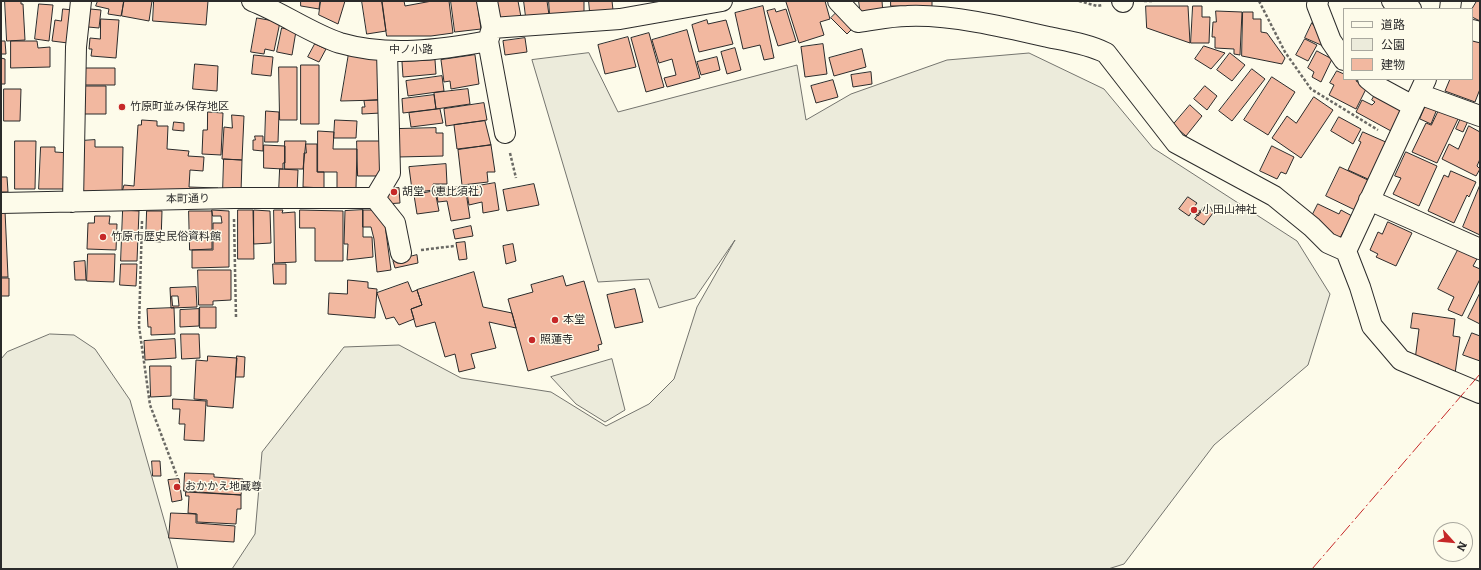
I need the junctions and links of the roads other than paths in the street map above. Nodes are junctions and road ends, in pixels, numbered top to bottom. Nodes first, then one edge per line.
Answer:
1 (81, 1) edge
2 (487, 1) edge
3 (722, 1) edge
4 (838, 1) edge
5 (1318, 1) edge
6 (1392, 1) edge
7 (261, 3) edge
8 (1409, 8) edge
9 (490, 35) junction
10 (387, 51) junction
11 (1343, 59) edge
12 (1369, 80) edge
13 (1419, 93) edge
14 (1480, 116) edge
15 (505, 133) road end
16 (376, 198) junction
17 (1369, 200) junction
18 (73, 202) junction
19 (1, 203) edge
20 (1480, 249) edge
21 (1346, 251) junction
22 (401, 253) road end
23 (1480, 393) edge

1 - 18 street
2 - 9 street
3 - 9 street, 中ノ小路
4 - 21 street
5 - 11 street
6 - 8 street
7 - 10 street, 中ノ小路
9 - 10 street, 中ノ小路
9 - 15 street
10 - 16 street
12 - 13 street
13 - 14 street
13 - 17 street
16 - 18 street, 本町通り
16 - 22 street
17 - 20 street
17 - 21 street
18 - 19 street, 本町通り
21 - 23 street

